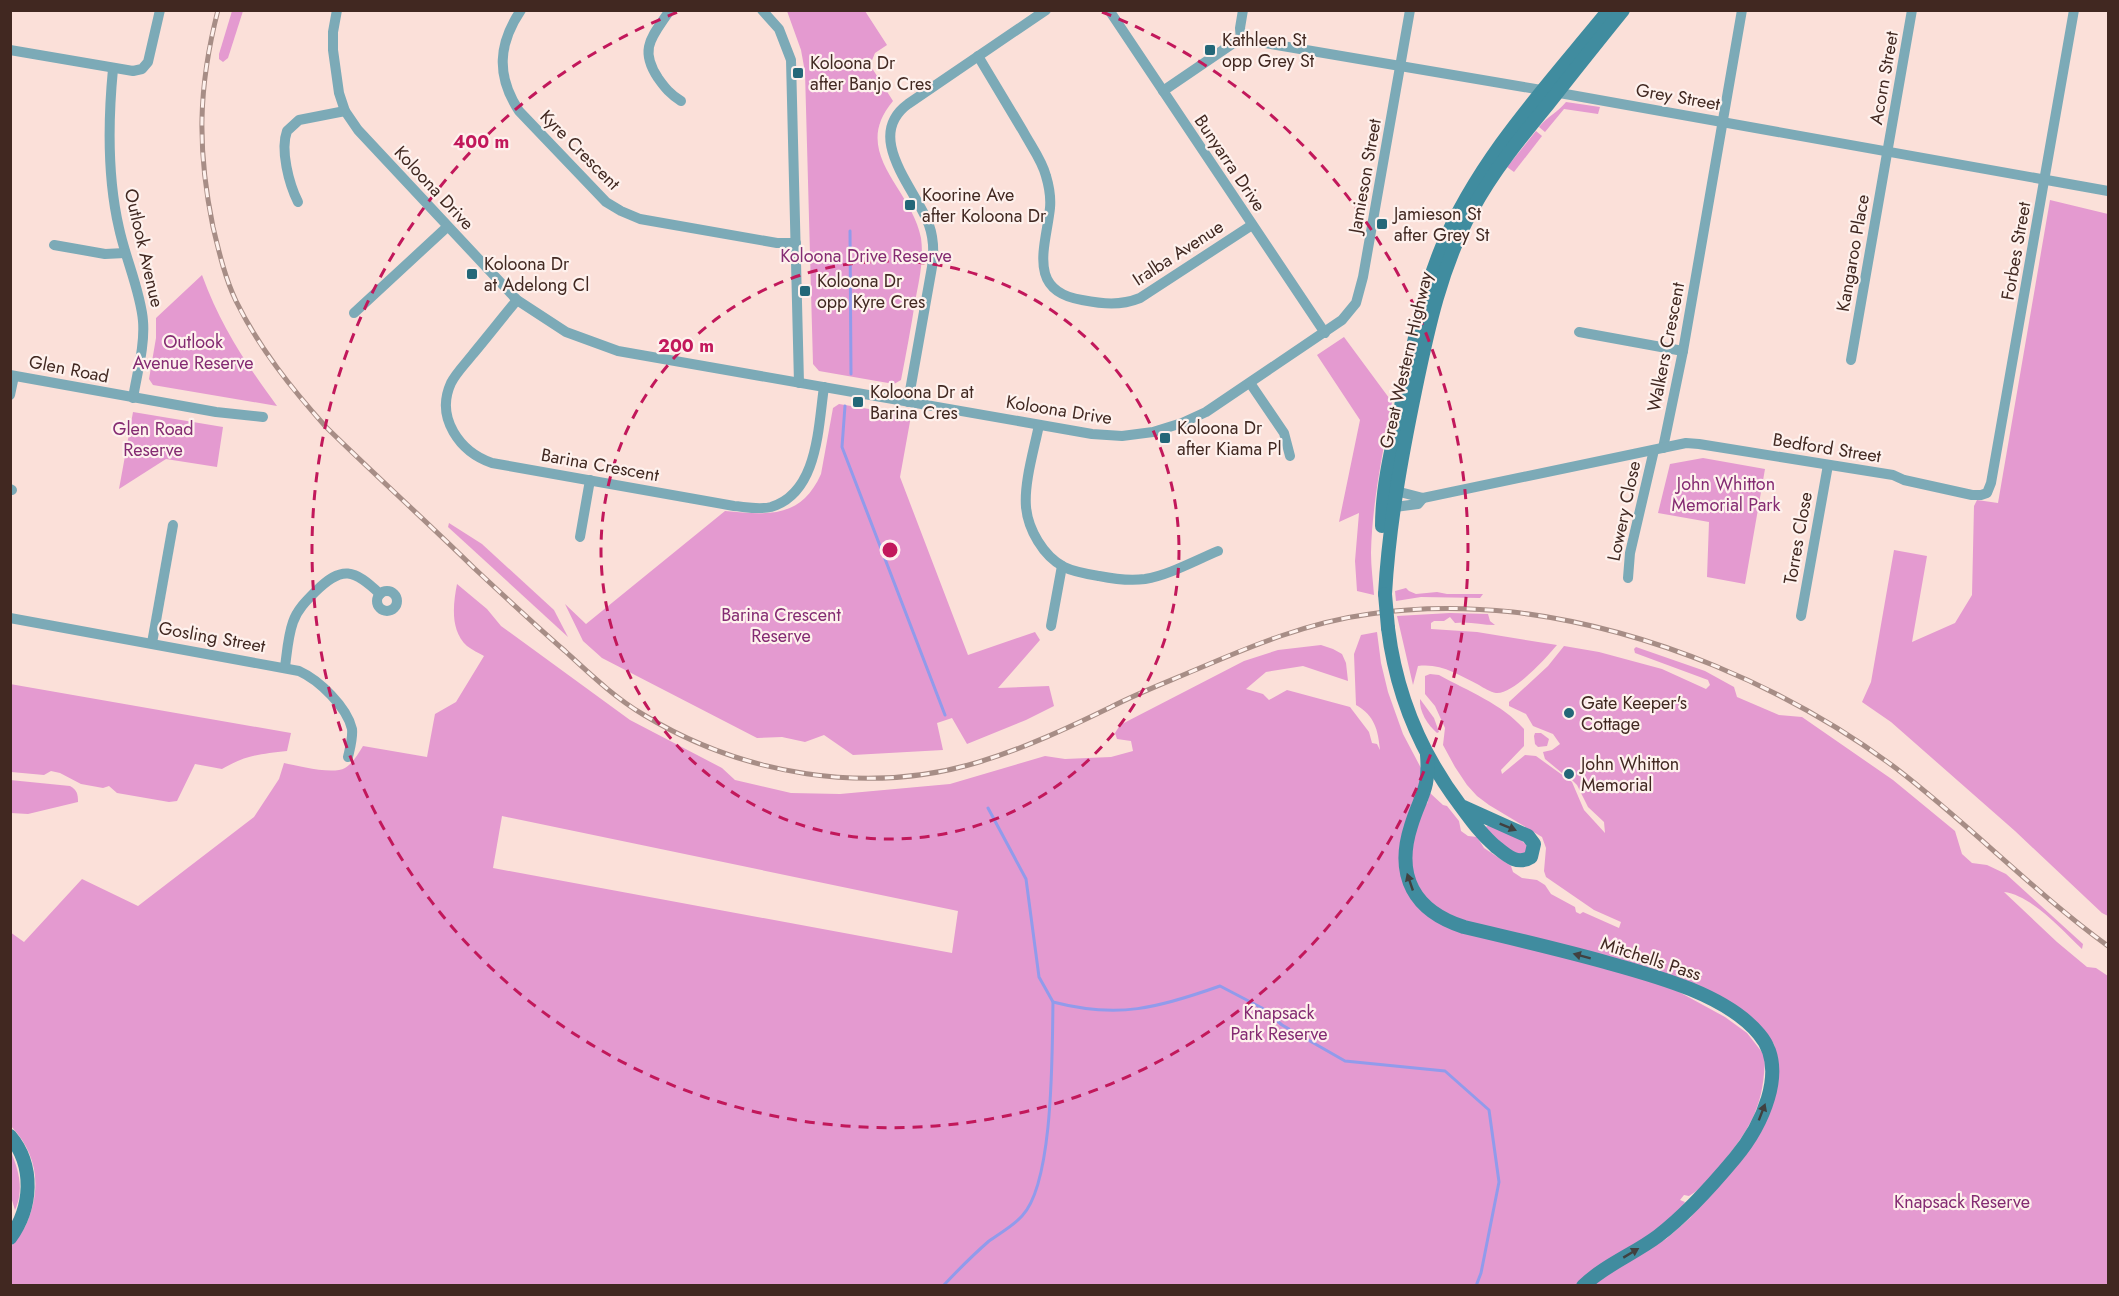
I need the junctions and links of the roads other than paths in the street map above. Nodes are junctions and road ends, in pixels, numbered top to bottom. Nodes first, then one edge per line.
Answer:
1 (160, 10) edge
2 (337, 10) edge
3 (521, 10) edge
4 (670, 10) edge
5 (762, 10) edge
6 (1046, 10) edge
7 (1109, 10) edge
8 (1243, 10) edge
9 (1410, 10) edge
10 (1609, 10) edge
11 (1623, 10) edge
12 (1742, 10) edge
13 (1912, 10) edge
14 (2074, 10) edge
15 (1241, 40) junction
16 (10, 50) edge
17 (978, 56) junction
18 (1400, 66) junction
19 (113, 69) junction
20 (1163, 92) junction
21 (1550, 92) junction
22 (681, 101) dead end
23 (345, 111) junction
24 (1723, 122) junction
25 (1888, 151) junction
26 (2045, 179) junction
27 (2109, 191) edge
28 (298, 202) dead end
29 (1252, 225) junction
30 (447, 227) junction
31 (796, 243) junction
32 (54, 245) dead end
33 (124, 253) junction
34 (517, 300) junction
35 (354, 313) dead end
36 (1578, 332) dead end
37 (1325, 333) junction
38 (1683, 351) junction
39 (1851, 360) dead end
40 (12, 375) edge
41 (799, 383) junction
42 (1250, 383) junction
43 (824, 387) junction
44 (10, 395) edge
45 (133, 398) junction
46 (908, 402) junction
47 (263, 417) dead end
48 (1039, 425) junction
49 (1658, 449) junction
50 (1290, 456) dead end
51 (1828, 465) junction
52 (590, 480) junction
53 (1396, 491) junction
54 (1985, 494) joint
55 (1423, 498) junction
56 (1388, 508) junction
57 (173, 525) dead end
58 (580, 537) dead end
59 (1218, 551) dead end
60 (1062, 566) junction
61 (1628, 578) dead end
62 (380, 594) dead end
63 (1801, 616) dead end
64 (10, 618) edge
65 (1051, 626) dead end
66 (152, 644) junction
67 (285, 667) junction
68 (1427, 755) junction
69 (348, 757) dead end
70 (1461, 806) junction
71 (10, 1136) edge
72 (10, 1238) edge
73 (1582, 1286) edge

1 - 19 street
2 - 23 street, Koloona Drive
3 - 31 street, Kyre Crescent
4 - 22 street
5 - 31 street
6 - 17 street
7 - 20 street, Bunyarra Drive
8 - 15 street
9 - 18 street, Jamieson Street
10 - 21 main road, Great Western Highway
11 - 21 main road, Great Western Highway
12 - 24 street, Walkers Crescent
13 - 25 street, Acorn Street
14 - 26 street, Forbes Street
15 - 18 street, Grey Street
15 - 20 street
16 - 19 street
17 - 29 street, Iralba Avenue
17 - 46 street
18 - 21 street, Grey Street
18 - 37 street, Jamieson Street
19 - 33 street, Outlook Avenue
20 - 29 street, Bunyarra Drive
21 - 24 street, Grey Street
21 - 53 main road, Great Western Highway
21 - 56 main road, Great Western Highway
23 - 28 street
23 - 30 street, Koloona Drive
24 - 25 street, Grey Street
24 - 38 street, Walkers Crescent
25 - 26 street, Grey Street
25 - 39 street, Kangaroo Place
26 - 27 street, Grey Street
26 - 54 street, Forbes Street
29 - 37 street, Bunyarra Drive
30 - 34 street, Koloona Drive
30 - 35 street
31 - 41 street
32 - 33 street
33 - 45 street, Outlook Avenue
34 - 41 street, Koloona Drive
34 - 52 street, Barina Crescent
36 - 38 street
37 - 42 street, Koloona Drive
38 - 49 street, Walkers Crescent
40 - 44 street
40 - 45 street, Glen Road
41 - 43 street, Koloona Drive
42 - 48 street, Koloona Drive
42 - 50 street
43 - 46 street, Koloona Drive
43 - 52 street, Barina Crescent
45 - 47 street, Glen Road
46 - 48 street, Koloona Drive
48 - 60 street
49 - 51 street, Bedford Street
49 - 55 street
49 - 61 street, Lowery Close
51 - 54 street, Bedford Street
51 - 63 street, Torres Close
52 - 58 street
53 - 55 street
53 - 56 main road, Great Western Highway
55 - 56 street
56 - 68 main road, Great Western Highway, bridge
57 - 66 street
59 - 60 street
60 - 65 street
62 - 67 street
64 - 66 street, Gosling Street
66 - 67 street, Gosling Street
67 - 69 street, Gosling Street
68 - 70 main road, Great Western Highway
73 -> 68 main road, Mitchells Pass
70 -> 70 main road, Great Western Highway
71 - 72 main road

